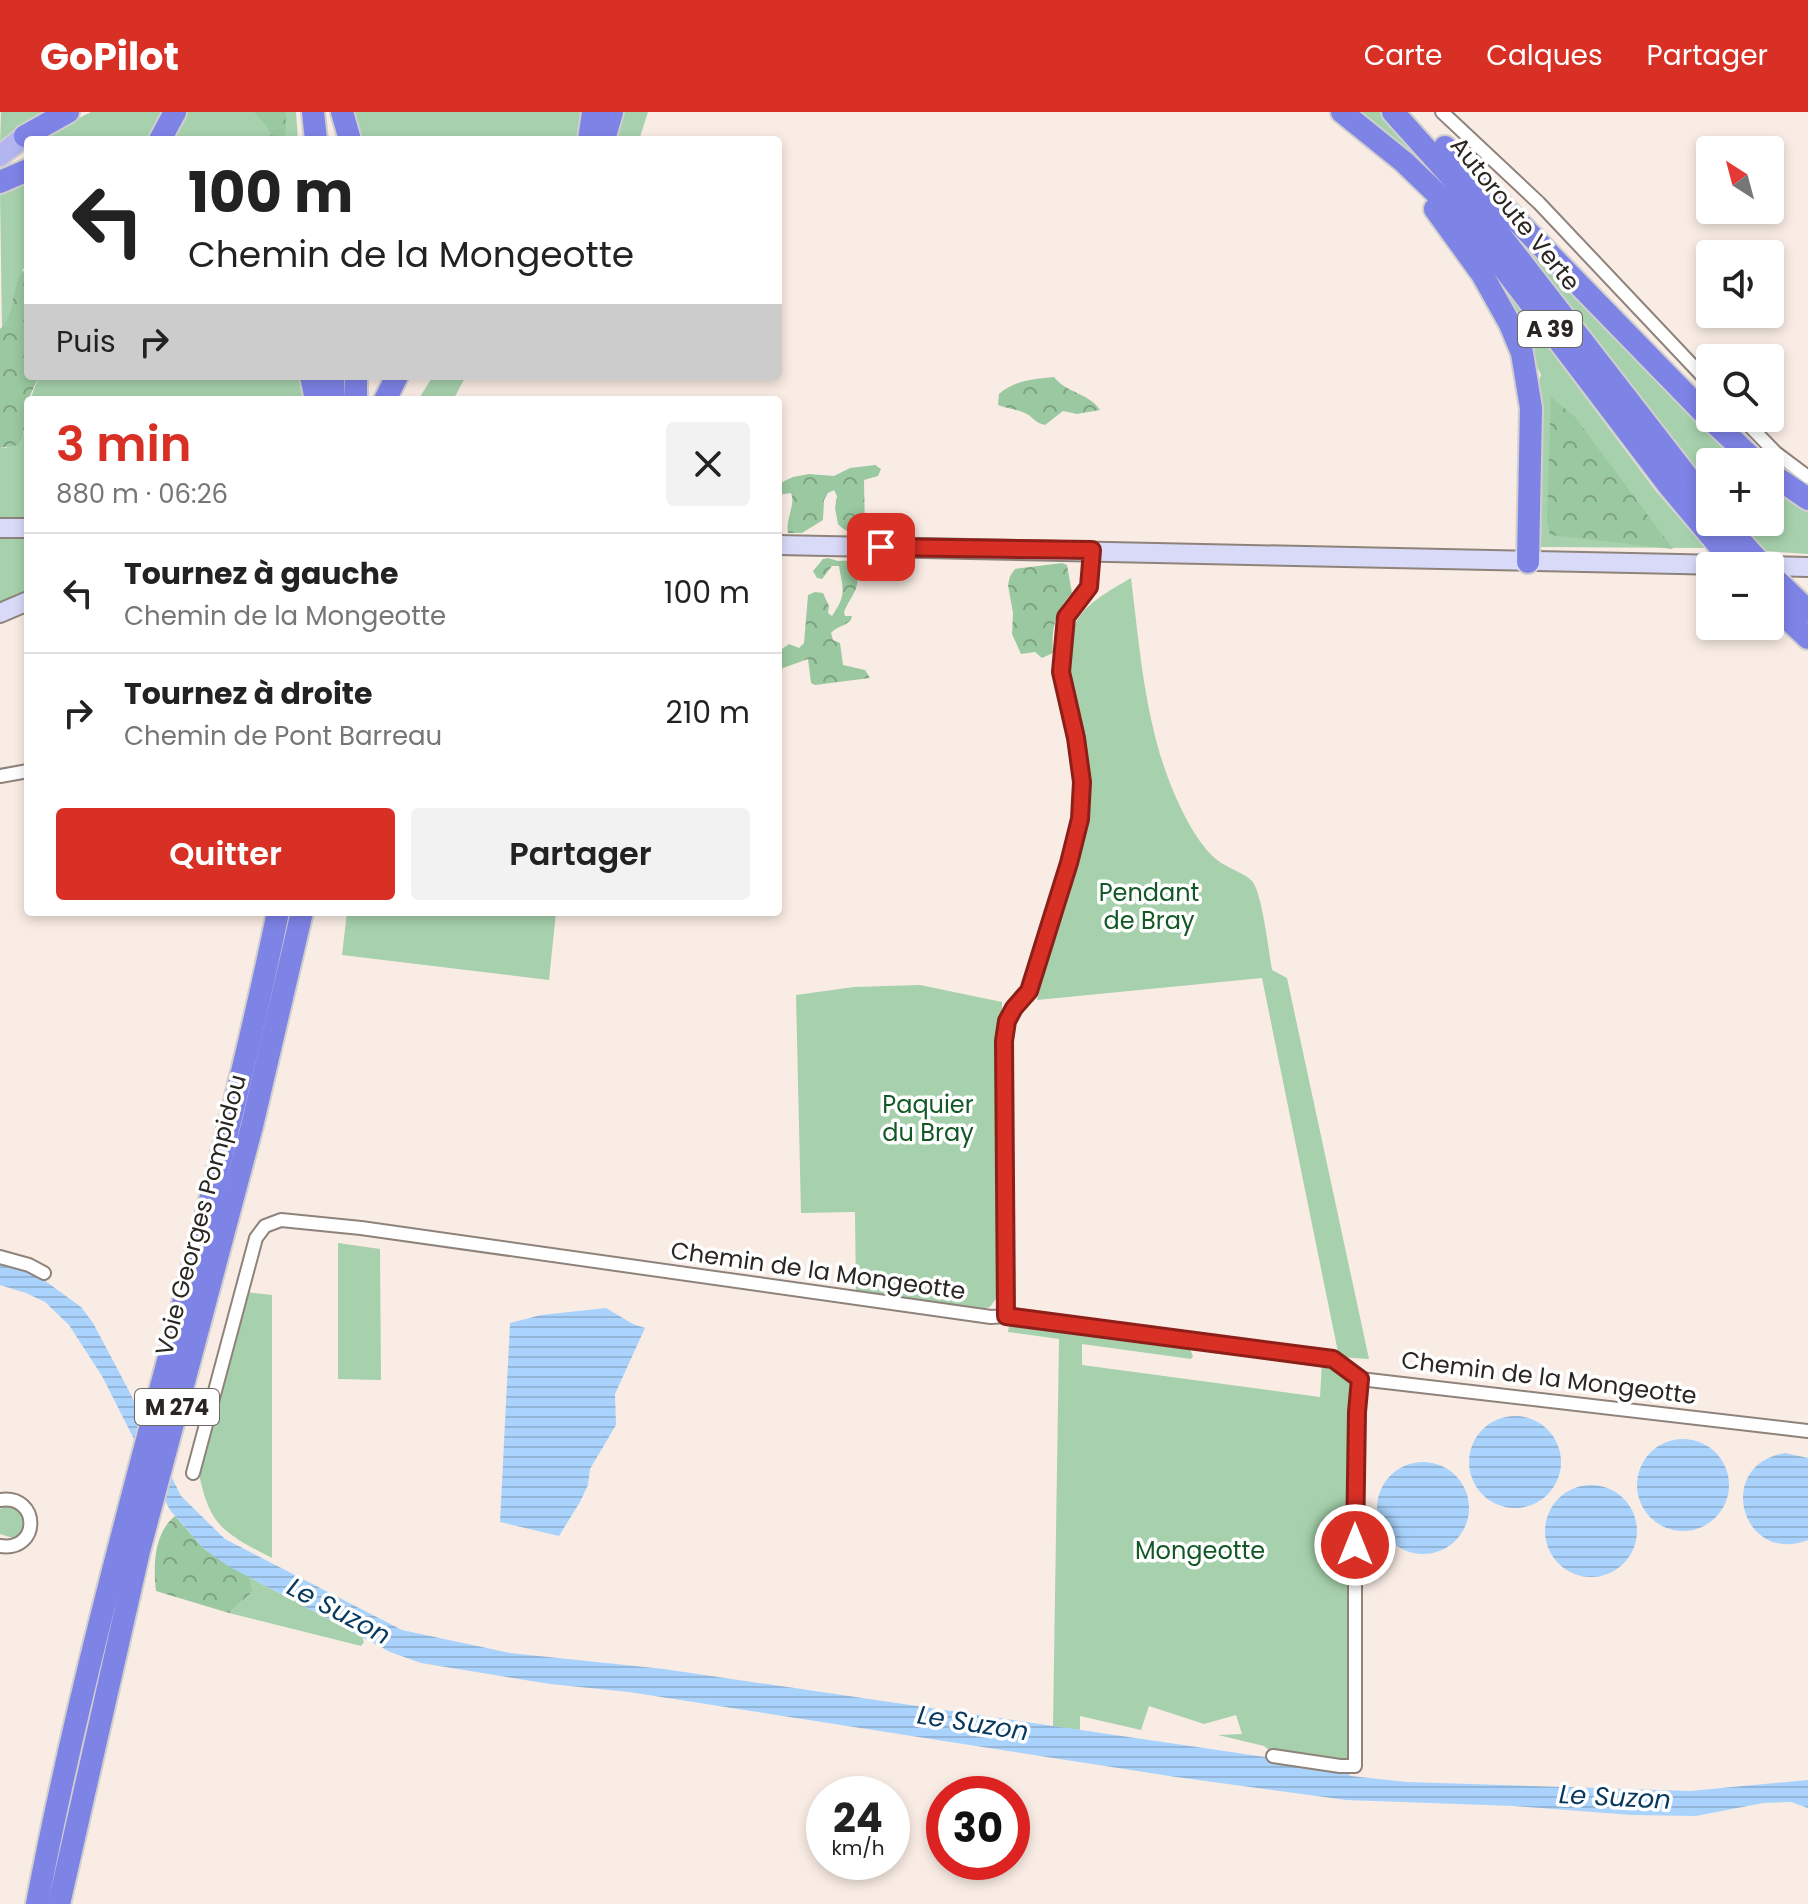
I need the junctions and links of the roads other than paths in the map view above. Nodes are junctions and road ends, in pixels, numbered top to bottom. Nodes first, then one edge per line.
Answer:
1 (68, 112) edge
2 (175, 112) edge
3 (310, 112) edge
4 (334, 112) edge
5 (342, 112) edge
6 (593, 112) edge
7 (612, 112) edge
8 (1335, 112) edge
9 (1342, 112) edge
10 (1393, 112) edge
11 (1407, 112) edge
12 (1442, 112) edge
13 (25, 136) edge
14 (162, 136) edge
15 (306, 136) edge
16 (315, 136) edge
17 (337, 136) edge
18 (349, 136) edge
19 (590, 136) edge
20 (605, 136) edge
21 (24, 137) edge
22 (0, 156) edge
23 (24, 172) edge
24 (0, 182) edge
25 (1696, 369) edge
26 (1756, 432) edge
27 (1740, 448) edge
28 (1808, 477) edge
29 (1784, 483) edge
30 (1696, 488) edge
31 (1808, 499) edge
32 (0, 528) edge
33 (24, 528) edge
34 (1735, 536) edge
35 (782, 545) edge
36 (1092, 550) junction
37 (1724, 552) edge
38 (1749, 552) edge
39 (1528, 562) junction
40 (1696, 564) edge
41 (1784, 566) edge
42 (1808, 567) edge
43 (1784, 588) edge
44 (24, 603) edge
45 (1808, 611) edge
46 (0, 613) edge
47 (1784, 615) edge
48 (1808, 638) edge
49 (24, 772) edge
50 (0, 776) edge
51 (277, 916) edge
52 (301, 916) edge
53 (0, 1257) edge
54 (44, 1273) dead end
55 (1006, 1316) junction
56 (1360, 1379) junction
57 (1808, 1431) edge
58 (193, 1473) dead end
59 (0, 1500) edge
60 (0, 1546) edge
61 (1273, 1756) dead end
62 (37, 1904) edge
63 (59, 1904) edge

1 - 13 highway
2 - 14 highway
3 - 15 highway
3 - 16 highway
4 - 17 highway
5 - 18 highway
6 - 19 highway
7 - 20 highway
8 - 39 highway
9 - 37 highway, Autoroute Verte / A 39
10 - 30 highway, Autoroute Verte / A 39
11 - 27 highway
12 - 25 street
21 - 22 main road
23 - 24 highway
26 - 28 street
29 - 31 highway
32 - 33 main road
34 - 38 highway
35 - 36 main road
36 - 39 main road
36 - 55 street
39 - 40 main road, bridge
41 - 42 main road
43 - 45 highway
44 - 46 main road
47 - 48 highway
49 - 50 street
51 - 62 highway, Voie Georges Pompidou / M 274
52 - 63 highway, Voie Georges Pompidou / M 274
53 - 54 street
55 - 56 street, Chemin de la Mongeotte
55 - 58 street, Chemin de la Mongeotte
56 - 57 street, Chemin de la Mongeotte
56 - 61 street
59 - 60 street

